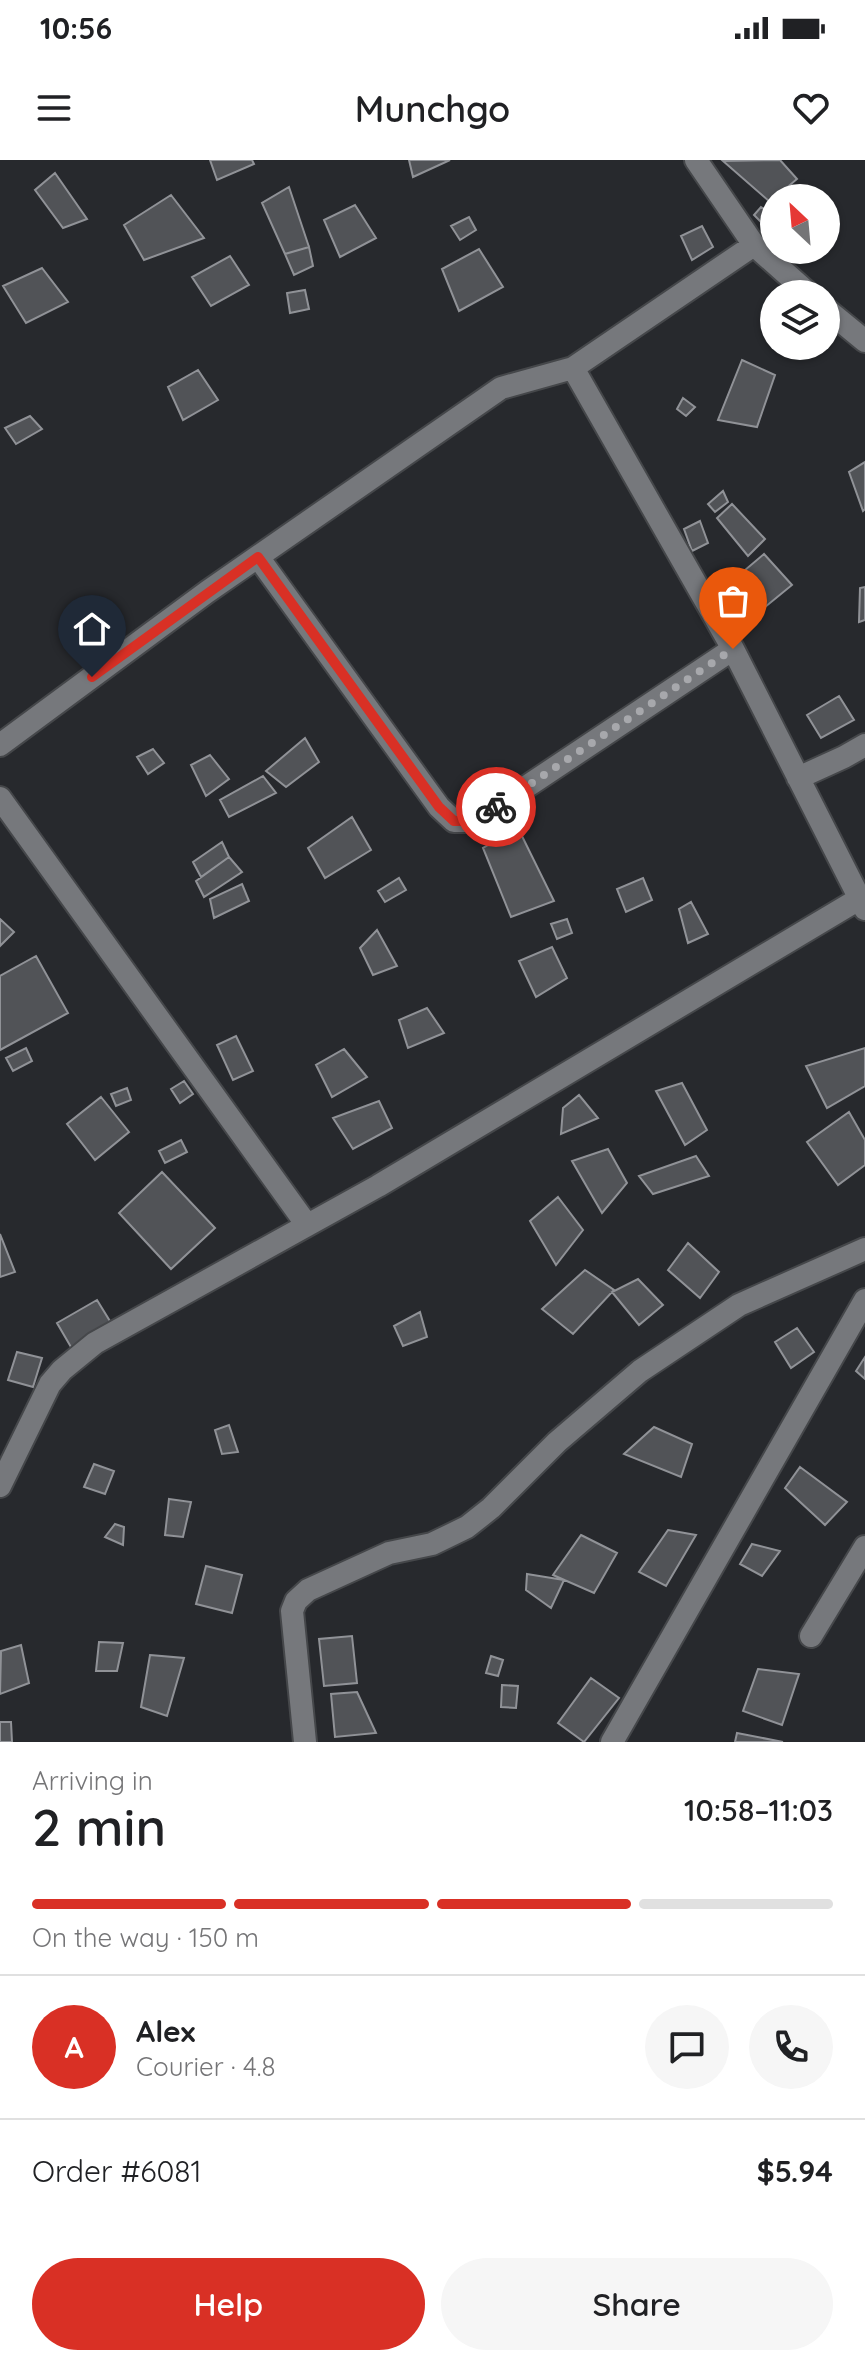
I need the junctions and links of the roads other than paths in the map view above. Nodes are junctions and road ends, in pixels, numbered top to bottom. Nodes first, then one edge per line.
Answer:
1 (696, 160) edge
2 (754, 245) junction
3 (793, 280) edge
4 (840, 320) edge
5 (865, 341) edge
6 (573, 368) junction
7 (258, 557) junction
8 (733, 649) junction
9 (0, 745) edge
10 (865, 745) edge
11 (798, 778) junction
12 (0, 798) edge
13 (862, 904) edge
14 (307, 1225) junction
15 (865, 1249) edge
16 (865, 1300) edge
17 (0, 1486) edge
18 (865, 1547) edge
19 (811, 1636) dead end
20 (305, 1742) edge
21 (612, 1742) edge

1 - 2 street
2 - 3 street
2 - 6 street
4 - 5 street
6 - 7 street
6 - 8 street
7 - 8 street
7 - 9 street
8 - 11 street
10 - 11 street
11 - 13 street
12 - 14 street
13 - 14 street
14 - 17 street
15 - 20 street
16 - 21 street
18 - 19 street

